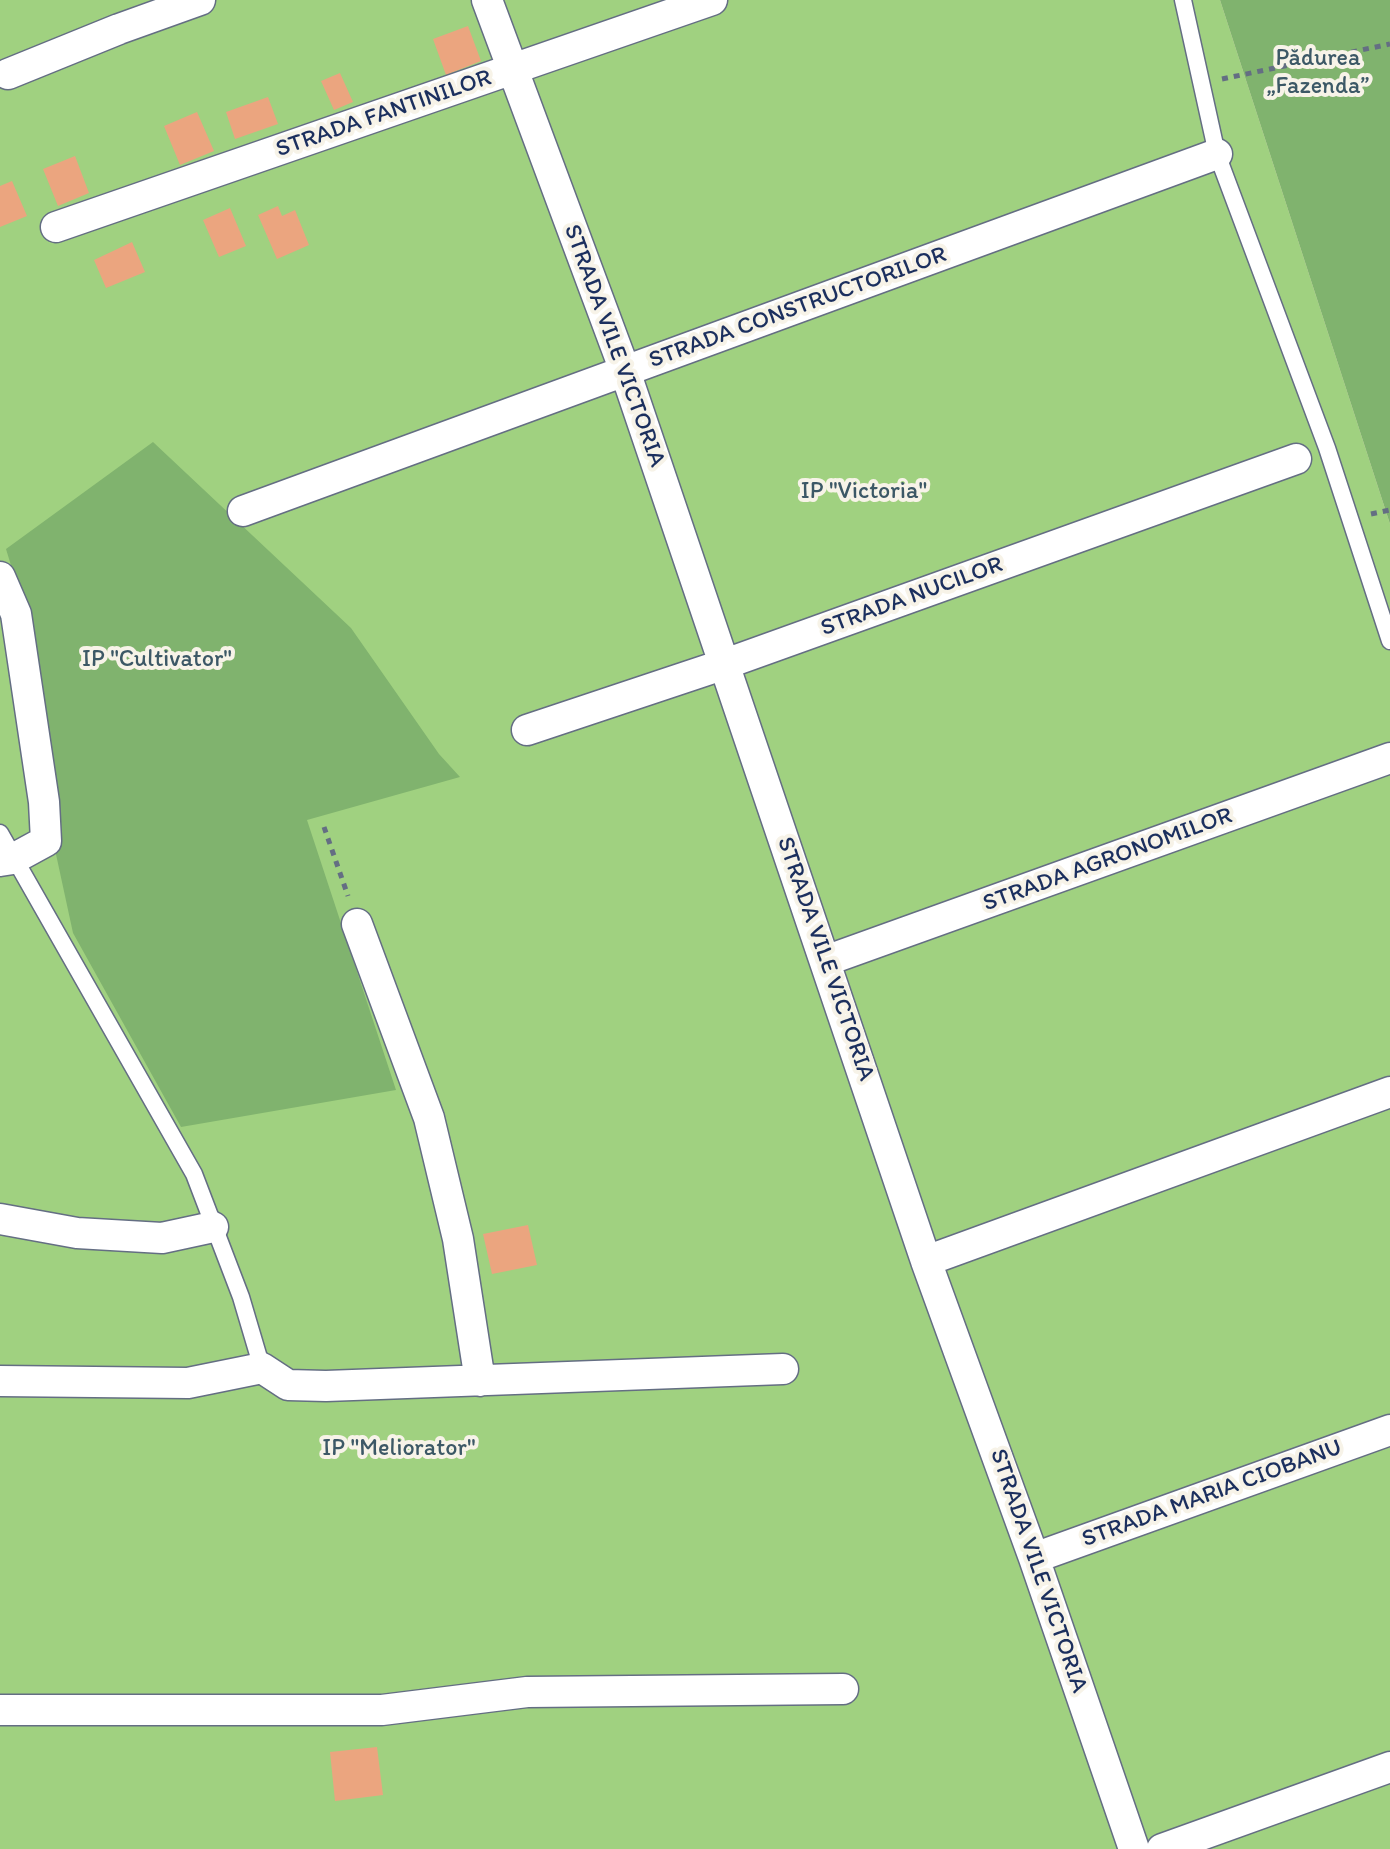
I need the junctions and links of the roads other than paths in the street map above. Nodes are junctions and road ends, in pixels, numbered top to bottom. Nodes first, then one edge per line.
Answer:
1 (200, 0) edge
2 (487, 0) edge
3 (712, 0) edge
4 (1183, 0) edge
5 (512, 70) junction
6 (8, 74) dead end
7 (1217, 154) junction
8 (56, 227) dead end
9 (625, 371) junction
10 (1296, 459) dead end
11 (243, 511) dead end
12 (0, 577) edge
13 (1390, 641) edge
14 (725, 664) junction
15 (527, 730) dead end
16 (1390, 758) edge
17 (4, 851) edge
18 (357, 924) road end
19 (825, 961) junction
20 (1390, 1092) edge
21 (0, 1219) edge
22 (213, 1227) junction
23 (926, 1261) junction
24 (262, 1368) junction
25 (783, 1369) dead end
26 (0, 1381) edge
27 (480, 1381) junction
28 (1390, 1430) edge
29 (1034, 1558) junction
30 (843, 1689) dead end
31 (0, 1710) edge
32 (1390, 1767) edge
33 (1134, 1849) edge
34 (1162, 1849) edge

1 - 6 street
2 - 5 street, STRADA VILE VICTORIA
3 - 5 street, STRADA FANTINILOR
4 - 7 lane
5 - 8 street, STRADA FANTINILOR
5 - 9 street, STRADA VILE VICTORIA
7 - 9 street, STRADA CONSTRUCTORILOR
7 - 13 lane
9 - 11 street, STRADA CONSTRUCTORILOR
9 - 14 street, STRADA VILE VICTORIA
10 - 14 street, STRADA NUCILOR
12 - 17 street
14 - 15 street, STRADA NUCILOR
14 - 19 street, STRADA VILE VICTORIA
16 - 19 street, STRADA AGRONOMILOR
17 - 22 lane
18 - 27 street
19 - 23 street, STRADA VILE VICTORIA
20 - 23 street
21 - 22 street
22 - 24 lane
23 - 29 street, STRADA VILE VICTORIA
24 - 26 street
24 - 27 street
25 - 27 street
28 - 29 street, STRADA MARIA CIOBANU
29 - 33 street, STRADA VILE VICTORIA
30 - 31 street
32 - 34 street

